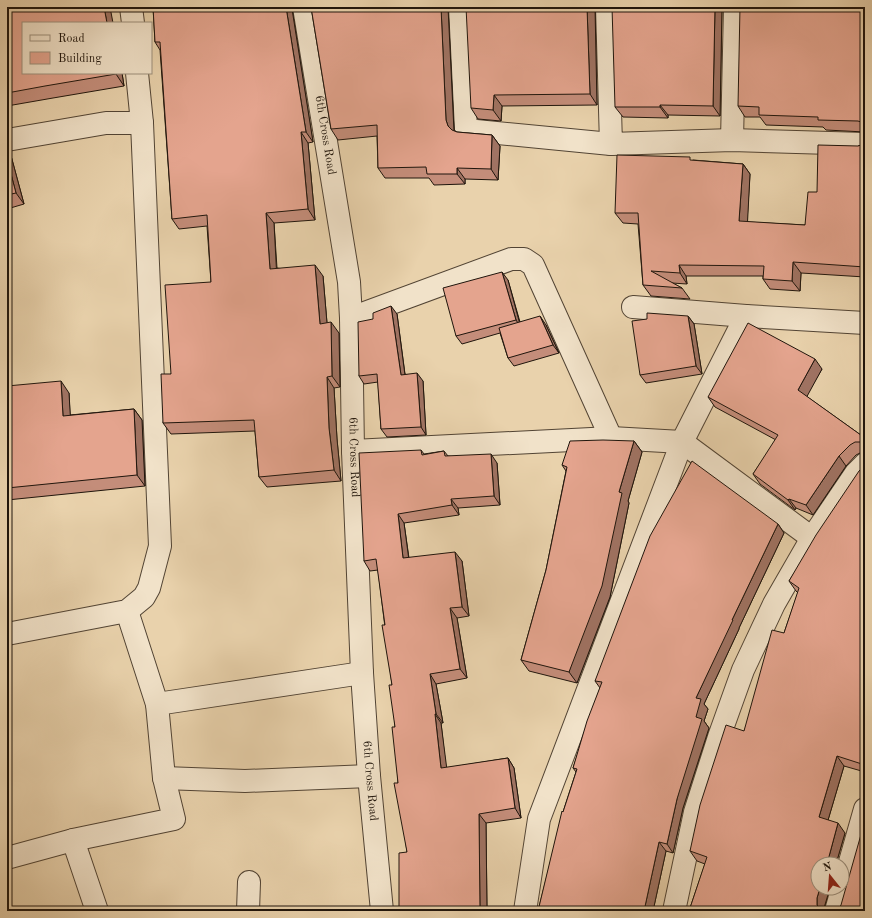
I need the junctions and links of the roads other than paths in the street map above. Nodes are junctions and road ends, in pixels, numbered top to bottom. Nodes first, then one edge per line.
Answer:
1 (131, 7) edge
2 (304, 7) edge
3 (460, 7) edge
4 (607, 7) edge
5 (735, 7) edge
6 (133, 22) edge
7 (137, 74) edge
8 (142, 123) junction
9 (7, 140) edge
10 (732, 140) junction
11 (612, 144) junction
12 (865, 144) edge
13 (634, 307) dead end
14 (746, 316) junction
15 (351, 318) junction
16 (865, 324) edge
17 (611, 438) junction
18 (682, 442) junction
19 (353, 451) junction
20 (865, 464) edge
21 (812, 538) junction
22 (127, 611) junction
23 (7, 634) edge
24 (362, 673) junction
25 (157, 704) junction
26 (369, 776) junction
27 (164, 778) junction
28 (865, 809) edge
29 (73, 840) junction
30 (7, 858) edge
31 (249, 882) dead end
32 (97, 911) edge
33 (248, 911) edge
34 (382, 911) edge
35 (525, 911) edge
36 (674, 911) edge
37 (836, 911) edge

1 - 6 street
2 - 15 street, 6th Cross Road
3 - 11 street
4 - 11 street
5 - 10 street
7 - 8 street
8 - 9 street
8 - 22 street
10 - 11 street
10 - 12 street
13 - 14 street
14 - 16 street
14 - 18 street
15 - 17 street
15 - 19 street, 6th Cross Road
17 - 18 street
17 - 19 street
18 - 21 street
18 - 35 street
19 - 24 street, 6th Cross Road
20 - 21 street
21 - 36 street
22 - 23 street
22 - 25 street
24 - 25 street
24 - 26 street, 6th Cross Road
25 - 27 street
26 - 27 street
26 - 34 street, 6th Cross Road
27 - 29 street
28 - 37 street
29 - 30 street
29 - 32 street
31 - 33 street

